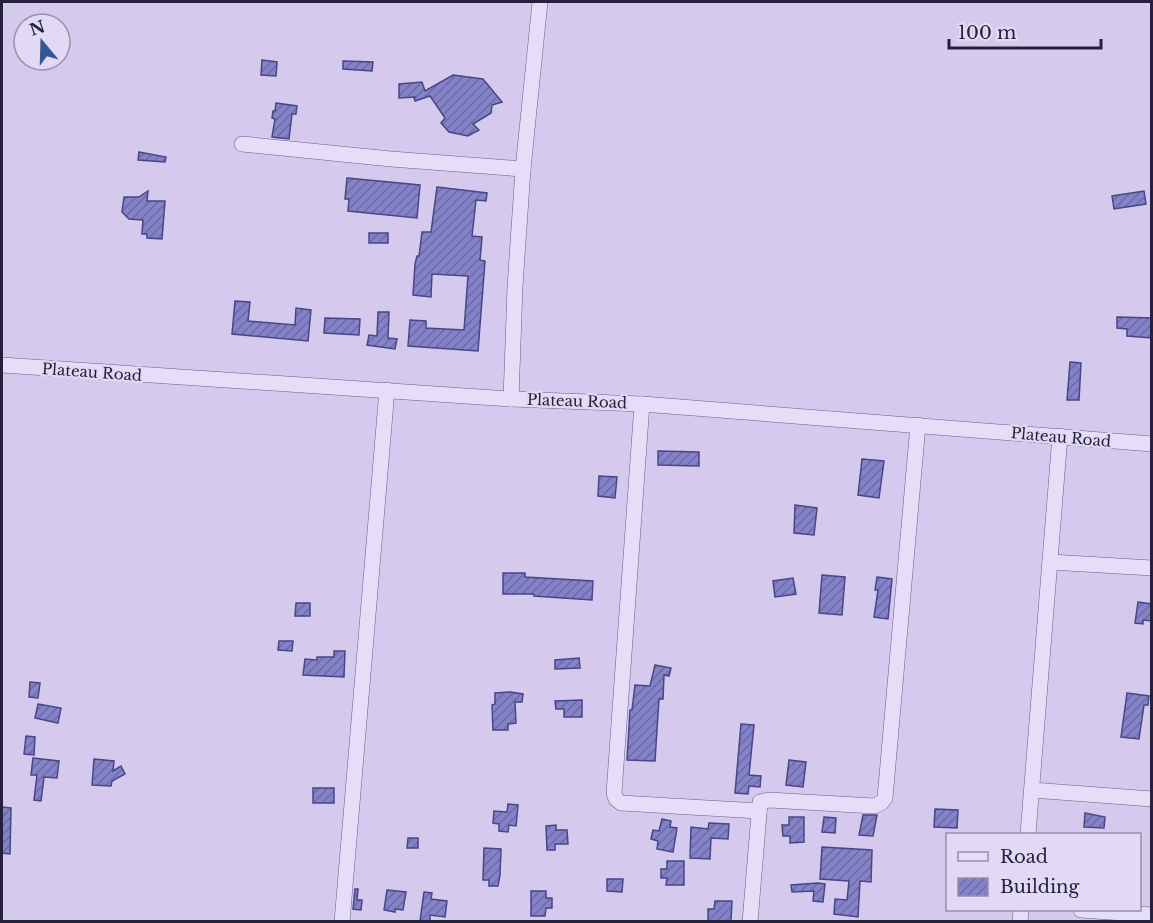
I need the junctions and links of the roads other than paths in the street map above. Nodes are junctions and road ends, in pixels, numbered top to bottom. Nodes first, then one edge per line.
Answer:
1 (540, 2) edge
2 (242, 144) dead end
3 (523, 169) junction
4 (2, 365) edge
5 (387, 390) junction
6 (511, 399) junction
7 (642, 404) junction
8 (918, 425) junction
9 (1060, 436) junction
10 (1152, 444) edge
11 (1050, 562) junction
12 (1152, 568) edge
13 (1032, 790) junction
14 (1152, 799) edge
15 (759, 811) junction
16 (1028, 833) edge
17 (1105, 911) edge
18 (1152, 915) edge
19 (342, 921) edge
20 (750, 921) edge

1 - 3 street
2 - 3 street
3 - 6 street
4 - 5 street, Plateau Road
5 - 6 street, Plateau Road
5 - 19 street
6 - 7 street, Plateau Road
7 - 8 street, Plateau Road
7 - 15 street
8 - 9 street, Plateau Road
8 - 15 street
9 - 10 street, Plateau Road
9 - 11 street
11 - 12 street
11 - 13 street
13 - 14 street
13 - 16 street
15 - 20 street
17 - 18 street

